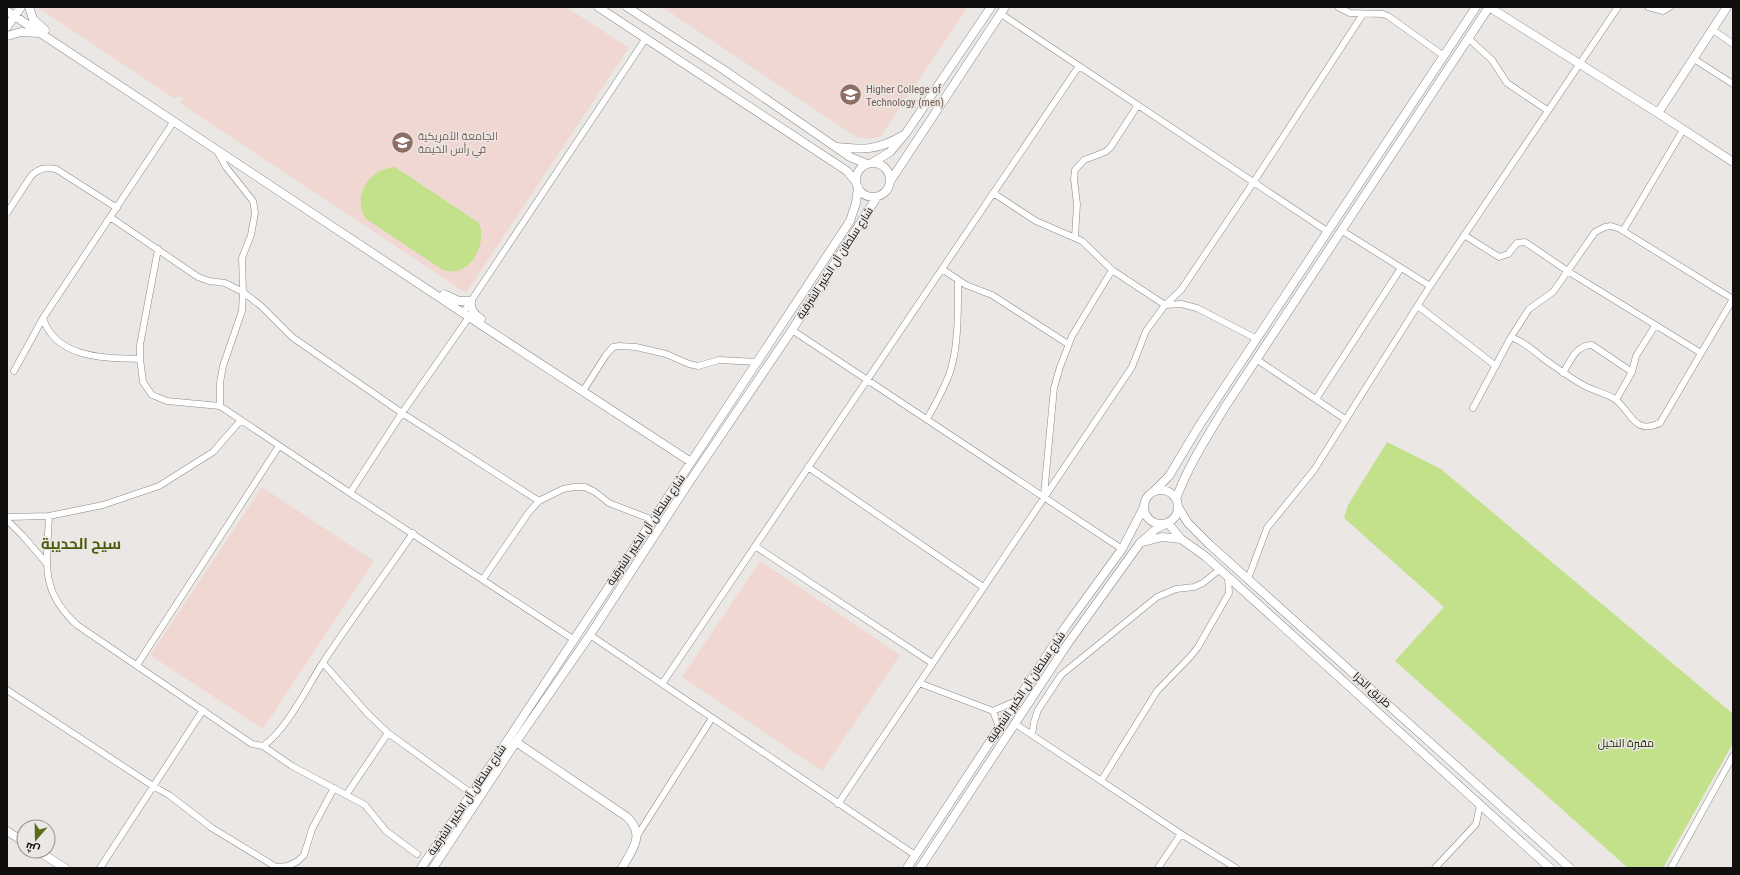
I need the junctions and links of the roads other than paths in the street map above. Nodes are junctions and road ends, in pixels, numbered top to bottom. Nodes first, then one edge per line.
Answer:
1 (21, 7) edge
2 (29, 7) edge
3 (598, 7) edge
4 (627, 7) edge
5 (991, 7) edge
6 (1338, 7) edge
7 (1476, 7) edge
8 (1489, 7) edge
9 (1618, 7) edge
10 (1648, 7) edge
11 (1670, 7) edge
12 (1728, 7) edge
13 (1003, 10) edge
14 (7, 11) edge
15 (1363, 14) junction
16 (15, 16) junction
17 (7, 27) edge
18 (1713, 30) junction
19 (42, 34) junction
20 (7, 36) edge
21 (646, 38) junction
22 (1468, 38) junction
23 (1733, 44) edge
24 (68, 51) junction
25 (1444, 56) junction
26 (1694, 59) junction
27 (1580, 64) junction
28 (1079, 66) junction
29 (1733, 84) edge
30 (1138, 105) junction
31 (1547, 110) junction
32 (1658, 113) junction
33 (174, 121) junction
34 (1683, 130) junction
35 (906, 133) junction
36 (215, 147) junction
37 (835, 147) junction
38 (1733, 162) edge
39 (870, 164) junction
40 (891, 180) junction
41 (1253, 183) junction
42 (857, 185) junction
43 (993, 193) junction
44 (877, 197) junction
45 (116, 208) junction
46 (7, 213) edge
47 (110, 217) junction
48 (1341, 230) junction
49 (1327, 231) junction
50 (1623, 231) junction
51 (1464, 235) junction
52 (1075, 237) junction
53 (158, 249) junction
54 (942, 268) junction
55 (1401, 268) junction
56 (1112, 270) junction
57 (1568, 272) junction
58 (958, 280) junction
59 (420, 284) junction
60 (1430, 286) junction
61 (244, 292) junction
62 (1733, 299) edge
63 (472, 300) junction
64 (1165, 305) junction
65 (1418, 306) junction
66 (466, 315) junction
67 (43, 318) junction
68 (1655, 326) junction
69 (792, 330) junction
70 (497, 335) junction
71 (1511, 337) junction
72 (1257, 339) junction
73 (1068, 344) junction
74 (1701, 353) junction
75 (140, 359) junction
76 (1256, 359) junction
77 (758, 362) junction
78 (1496, 366) junction
79 (14, 370) dead end
80 (1563, 372) junction
81 (1632, 372) junction
82 (867, 380) junction
83 (583, 391) junction
84 (1316, 399) junction
85 (1616, 400) junction
86 (220, 406) junction
87 (1473, 408) dead end
88 (402, 413) junction
89 (927, 419) junction
90 (1345, 419) junction
91 (241, 420) junction
92 (279, 446) junction
93 (691, 462) junction
94 (808, 467) junction
95 (1154, 491) junction
96 (350, 493) junction
97 (1044, 497) junction
98 (539, 501) junction
99 (1178, 503) junction
100 (1144, 507) junction
101 (48, 516) junction
102 (7, 519) edge
103 (653, 520) junction
104 (1168, 523) junction
105 (413, 533) junction
106 (1181, 539) junction
107 (1140, 543) junction
108 (755, 546) junction
109 (1122, 548) junction
110 (47, 564) junction
111 (1219, 570) junction
112 (1228, 578) junction
113 (483, 579) junction
114 (1248, 579) junction
115 (983, 587) junction
116 (1242, 591) junction
117 (1229, 593) junction
118 (590, 635) junction
119 (573, 639) junction
120 (323, 663) junction
121 (932, 663) junction
122 (137, 665) junction
123 (1334, 673) junction
124 (919, 683) junction
125 (662, 684) junction
126 (7, 690) edge
127 (1017, 700) junction
128 (1390, 706) junction
129 (203, 710) junction
130 (993, 711) junction
131 (712, 718) junction
132 (1014, 723) junction
133 (999, 727) junction
134 (388, 733) junction
135 (1032, 735) junction
136 (516, 742) junction
137 (263, 746) junction
138 (1733, 756) edge
139 (1101, 781) junction
140 (153, 786) junction
141 (334, 788) junction
142 (471, 793) junction
143 (346, 795) junction
144 (838, 804) junction
145 (1480, 805) junction
146 (7, 831) edge
147 (1181, 834) junction
148 (637, 836) junction
149 (16, 837) edge
150 (417, 854) dead end
151 (915, 855) junction
152 (51, 859) edge
153 (65, 868) edge
154 (100, 868) edge
155 (421, 868) edge
156 (433, 868) edge
157 (622, 868) edge
158 (907, 868) edge
159 (920, 868) edge
160 (1158, 868) edge
161 (1236, 868) edge
162 (1435, 868) edge
163 (1548, 868) edge
164 (1570, 868) edge
165 (1671, 868) edge

1 - 16 main road
2 - 24 main road
3 - 21 main road
4 - 37 main road
5 - 35 main road
6 - 15 street
7 - 25 main road
8 - 22 main road
8 - 27 main road
9 - 27 street
10 - 11 street
12 - 18 main road
13 - 28 street
13 - 40 main road
14 - 16 main road
15 - 25 street
15 - 41 street
16 - 17 main road
16 - 19 main road
18 - 23 street
18 - 26 main road
19 - 20 main road
19 - 24 main road
21 - 42 main road
21 - 63 street
22 - 31 street
22 - 48 main road
24 - 33 main road
25 - 49 main road
26 - 29 street
26 - 32 main road
27 - 31 street
27 - 32 main road
28 - 30 street
28 - 43 street
30 - 41 street
30 - 52 street
31 - 51 street
32 - 34 main road
33 - 36 main road
33 - 45 street
34 - 38 main road
34 - 50 street
35 - 37 main road
35 - 39 main road
36 - 59 main road
36 - 61 street
37 - 39 main road
39 - 40 main road
39 - 42 main road
40 - 44 main road
41 - 49 street
41 - 64 street
42 - 44 main road
42 - 77 main road, شارع سلطان آل الكبير الشرقية
43 - 52 street
43 - 54 street
44 - 69 main road, شارع سلطان آل الكبير الشرقية
45 - 46 street
45 - 47 street
47 - 53 street
47 - 67 street
48 - 55 street
48 - 76 main road
49 - 72 main road
50 - 57 street
50 - 62 street
51 - 57 street
51 - 60 street
52 - 56 street
53 - 61 street
53 - 75 street
54 - 58 street
54 - 82 street
55 - 60 street
55 - 84 street
56 - 64 street
56 - 73 street
57 - 68 street
57 - 71 street
58 - 73 street
58 - 89 street
59 - 63 main road
59 - 66 main road
60 - 65 street
61 - 86 street
61 - 88 street
62 - 74 street
63 - 66 street
63 - 70 main road
64 - 72 street
64 - 97 street
65 - 78 street
65 - 90 street
66 - 70 main road
66 - 88 street
67 - 75 street
67 - 79 street
68 - 74 street
68 - 81 street
69 - 82 street
69 - 118 main road, شارع سلطان آل الكبير الشرقية
70 - 83 main road
71 - 78 street
71 - 80 street
72 - 95 main road
73 - 97 street
74 - 85 street
75 - 86 street
76 - 84 street
76 - 99 main road
77 - 83 street
77 - 93 main road, شارع سلطان آل الكبير الشرقية
78 - 87 street
80 - 81 street
80 - 85 street
81 - 85 street
82 - 89 street
82 - 94 street
83 - 93 main road
84 - 90 street
86 - 91 street
88 - 96 street
88 - 98 street
89 - 97 street
90 - 114 street
91 - 92 street
91 - 101 street
92 - 96 street
92 - 122 street
93 - 103 main road, شارع سلطان آل الكبير الشرقية
94 - 108 street
94 - 115 street
95 - 99 main road
95 - 100 main road
96 - 105 street
97 - 109 street
97 - 115 street
98 - 103 street
98 - 113 street
99 - 104 main road
99 - 114 main road, طريق الجزا
100 - 104 main road
100 - 109 main road, شارع سلطان آل الكبير الشرقية
101 - 102 street
101 - 110 street
102 - 110 street
103 - 119 main road, شارع سلطان آل الكبير الشرقية
104 - 106 main road, طريق الجزا
104 - 107 main road, شارع سلطان آل الكبير الشرقية
105 - 113 street
105 - 120 street
106 - 107 main road
106 - 111 main road, طريق الجزا
107 - 132 main road, شارع سلطان آل الكبير الشرقية
108 - 121 street
108 - 125 street
109 - 127 main road, شارع سلطان آل الكبير الشرقية
110 - 122 street
111 - 112 main road, طريق الجزا
111 - 135 street
112 - 116 main road, طريق الجزا
112 - 117 street
113 - 119 street
114 - 128 main road, طريق الجزا
115 - 121 street
116 - 117 street
116 - 123 main road, طريق الجزا
117 - 139 street
118 - 125 street
118 - 136 main road, شارع سلطان آل الكبير الشرقية
119 - 142 main road, شارع سلطان آل الكبير الشرقية
120 - 134 street
120 - 137 street
121 - 124 street
122 - 129 street
123 - 128 main road
123 - 145 main road, طريق الجزا
124 - 130 street
124 - 144 street
125 - 131 street
126 - 140 street
127 - 130 street
127 - 133 main road, شارع سلطان آل الكبير الشرقية
128 - 164 main road, طريق الجزا
129 - 137 street
129 - 140 street
130 - 133 street
131 - 144 street
131 - 148 street
132 - 135 street
132 - 159 main road, شارع سلطان آل الكبير الشرقية
133 - 151 main road, شارع سلطان آل الكبير الشرقية
134 - 142 street
134 - 143 street
135 - 139 street
136 - 148 main road
136 - 156 main road, شارع سلطان آل الكبير الشرقية
137 - 141 street
138 - 165 street
139 - 147 street
140 - 141 street
140 - 154 street
141 - 143 street
142 - 155 main road, شارع سلطان آل الكبير الشرقية
143 - 150 street
144 - 151 street
145 - 162 street
145 - 163 main road, طريق الجزا
146 - 149 main road
147 - 160 street
147 - 161 street
148 - 157 main road
151 - 158 main road, شارع سلطان آل الكبير الشرقية
152 - 153 main road

